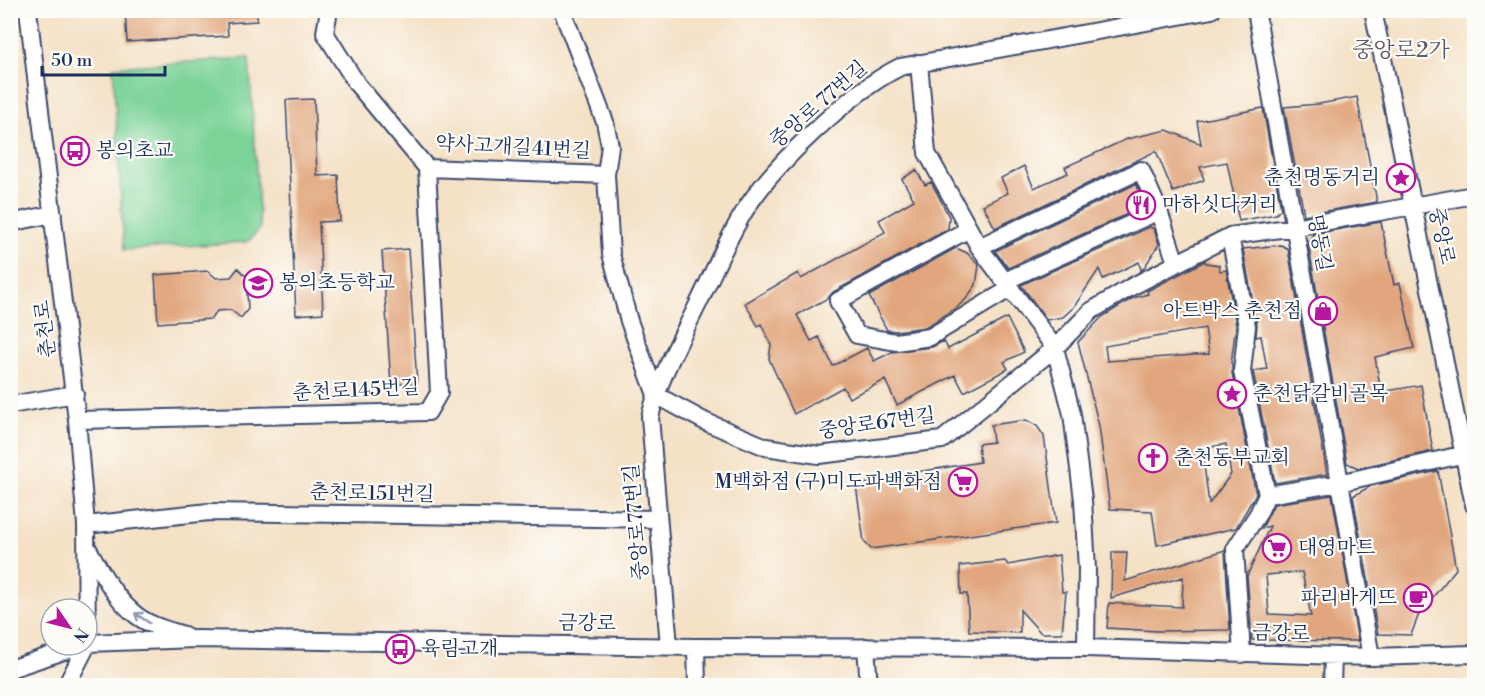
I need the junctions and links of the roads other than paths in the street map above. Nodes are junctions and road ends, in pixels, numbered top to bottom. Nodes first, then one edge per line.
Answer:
1 (28, 10) edge
2 (329, 10) edge
3 (562, 10) edge
4 (1212, 10) edge
5 (1256, 10) edge
6 (1373, 10) edge
7 (919, 63) junction
8 (428, 168) junction
9 (606, 174) junction
10 (1474, 195) edge
11 (1413, 205) junction
12 (1159, 211) junction
13 (53, 213) junction
14 (10, 223) edge
15 (1295, 227) junction
16 (969, 229) junction
17 (1230, 236) junction
18 (979, 247) junction
19 (1176, 263) junction
20 (1008, 284) junction
21 (1055, 348) junction
22 (75, 394) junction
23 (656, 395) junction
24 (10, 405) edge
25 (77, 420) junction
26 (1470, 453) edge
27 (1339, 483) junction
28 (1267, 495) junction
29 (1474, 505) edge
30 (658, 519) junction
31 (86, 525) junction
32 (86, 546) junction
33 (87, 597) edge
34 (196, 639) junction
35 (99, 643) edge
36 (669, 646) junction
37 (696, 646) junction
38 (866, 647) junction
39 (1086, 648) junction
40 (1242, 654) junction
41 (1474, 654) edge
42 (1333, 656) junction
43 (46, 657) edge
44 (80, 657) edge
45 (1371, 657) junction
46 (10, 669) edge
47 (66, 686) edge
48 (697, 686) edge
49 (869, 686) edge
50 (1332, 686) edge

1 - 13 street, 춘천로
2 - 8 street, 약사고개길41번길
3 - 9 street
4 - 7 street, 중앙로 77번길
5 - 15 street, 명동길
6 - 11 street, 중앙로
7 - 16 street
7 - 23 street, 중앙로 77번길
8 - 9 street, 약사고개길41번길
8 - 25 street, 춘천로145번길
9 - 23 street
10 - 11 street, 중앙로67번길
11 - 15 street, 중앙로67번길
11 - 26 street, 중앙로
12 - 18 street
12 - 19 street
12 - 20 street
13 - 14 street
13 - 22 street, 춘천로
15 - 17 street, 중앙로67번길
15 - 27 street, 명동길
16 - 18 street
16 - 20 street
17 - 19 street, 중앙로67번길
17 - 28 street
18 - 20 street
19 - 21 street, 중앙로67번길
20 - 21 street
21 - 23 street, 중앙로67번길
21 - 39 street
22 - 24 street
22 - 25 street, 춘천로
23 - 30 street, 중앙로77번길
25 - 31 street, 춘천로
26 - 27 street
26 - 29 street, 중앙로
27 - 28 street
27 - 45 street, 명동길
28 - 40 street
30 - 31 street, 춘천로151번길
30 - 36 street, 중앙로77번길
31 - 32 street, 춘천로
32 - 33 street, 춘천로
34 -> 32 street
34 - 35 street, 금강로
34 - 36 street, 금강로
36 - 37 street, 금강로
37 - 38 street, 금강로
37 - 48 street
38 - 39 street, 금강로
38 - 49 street
39 - 40 street, 금강로
40 - 42 street, 금강로
41 - 45 street, 금강로
42 - 45 street, 금강로
42 - 50 street
43 - 46 street
44 - 47 street, 춘천로

